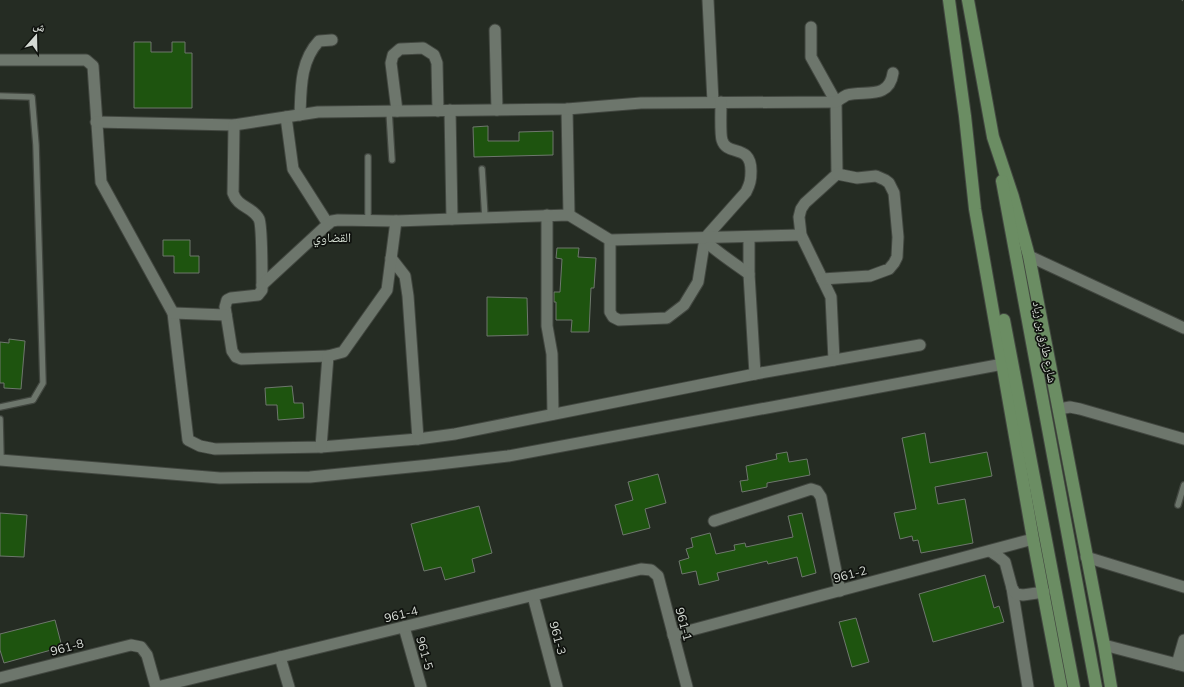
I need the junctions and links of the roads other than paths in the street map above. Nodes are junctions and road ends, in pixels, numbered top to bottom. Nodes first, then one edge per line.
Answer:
1 (708, 0) edge
2 (949, 0) edge
3 (968, 0) edge
4 (811, 27) dead end
5 (495, 30) dead end
6 (332, 40) dead end
7 (0, 60) edge
8 (893, 73) dead end
9 (0, 96) edge
10 (717, 102) junction
11 (836, 102) junction
12 (567, 109) junction
13 (450, 110) junction
14 (497, 110) junction
15 (393, 111) junction
16 (438, 111) junction
17 (300, 114) junction
18 (965, 116) junction
19 (286, 117) junction
20 (96, 122) junction
21 (234, 125) junction
22 (993, 137) junction
23 (368, 157) dead end
24 (392, 160) dead end
25 (482, 169) dead end
26 (837, 174) junction
27 (547, 215) junction
28 (569, 215) junction
29 (485, 218) junction
30 (452, 219) junction
31 (368, 221) junction
32 (396, 221) junction
33 (328, 224) junction
34 (801, 235) junction
35 (749, 237) junction
36 (704, 239) junction
37 (610, 240) junction
38 (1028, 256) junction
39 (391, 258) junction
40 (749, 274) junction
41 (822, 279) junction
42 (262, 285) junction
43 (173, 313) junction
44 (226, 315) junction
45 (1184, 328) edge
46 (920, 345) dead end
47 (328, 356) junction
48 (834, 360) junction
49 (1003, 364) junction
50 (755, 374) junction
51 (0, 407) edge
52 (1059, 409) junction
53 (553, 414) junction
54 (0, 419) edge
55 (418, 438) junction
56 (1184, 439) edge
57 (321, 447) junction
58 (0, 460) edge
59 (1184, 485) edge
60 (1178, 505) dead end
61 (714, 520) dead end
62 (1033, 539) junction
63 (990, 551) junction
64 (1086, 558) junction
65 (651, 570) joint
66 (1184, 587) edge
67 (1012, 588) junction
68 (840, 591) junction
69 (1044, 592) junction
70 (533, 596) junction
71 (404, 627) junction
72 (673, 635) junction
73 (1184, 640) edge
74 (1104, 645) junction
75 (280, 657) junction
76 (1181, 665) edge
77 (0, 678) edge
78 (1104, 686) edge
79 (156, 687) edge
80 (289, 687) edge
81 (421, 687) edge
82 (557, 687) edge
83 (688, 687) edge
84 (1028, 687) edge
85 (1061, 687) edge
86 (1074, 687) edge

1 - 10 street
2 - 18 main road
3 - 22 main road, شارع طارق بن زياد
4 - 11 street
5 - 14 street
6 - 17 street
7 - 20 street
8 - 11 street
9 - 51 lane
10 - 11 street
10 - 12 street
10 - 36 street
11 - 26 street
12 - 14 street
12 - 28 street
13 - 14 street
13 - 16 street
13 - 30 street
15 - 16 street
15 - 16 street
15 - 17 street
15 - 24 lane
17 - 19 street
18 - 49 main road
18 - 86 main road
19 - 21 street
19 - 33 street
20 - 21 street
20 - 43 street
21 - 42 street
22 - 38 main road, شارع طارق بن زياد
22 - 78 main road
23 - 31 lane
25 - 29 lane
26 - 34 street
26 - 41 street
27 - 28 street
27 - 29 street
27 - 53 street
28 - 37 street
29 - 30 street
30 - 32 street
31 - 32 street
31 - 33 street
32 - 39 street
33 - 42 street
34 - 35 street
34 - 41 street
35 - 36 street
35 - 40 street
36 - 37 street
36 - 37 street
36 - 40 street
38 - 45 street
38 - 52 main road, شارع طارق بن زياد
39 - 47 street
39 - 55 street
40 - 50 street
41 - 48 street
42 - 44 street
43 - 44 street
43 - 57 street
44 - 47 street
46 - 48 street
47 - 57 street
48 - 50 street
49 - 58 street
49 - 62 main road
50 - 53 street
52 - 56 street
52 - 64 main road, شارع طارق بن زياد
53 - 55 street
54 - 58 lane
55 - 57 street
59 - 60 lane
61 - 68 street
62 - 63 street, 961-2
62 - 69 main road
63 - 67 street
63 - 68 street, 961-2
64 - 66 street
64 - 74 main road, شارع طارق بن زياد
65 - 70 street, 961-4
65 - 72 street, 961-1
67 - 69 street
67 - 84 street
68 - 72 street, 961-2
69 - 85 main road
70 - 71 street, 961-4
70 - 82 street, 961-3
71 - 75 street, 961-4
71 - 81 street, 961-5
72 - 83 street, 961-1
73 - 76 street
74 - 76 street
74 - 78 main road, شارع طارق بن زياد
75 - 79 street, 961-4
75 - 80 street
77 - 79 street, 961-8

